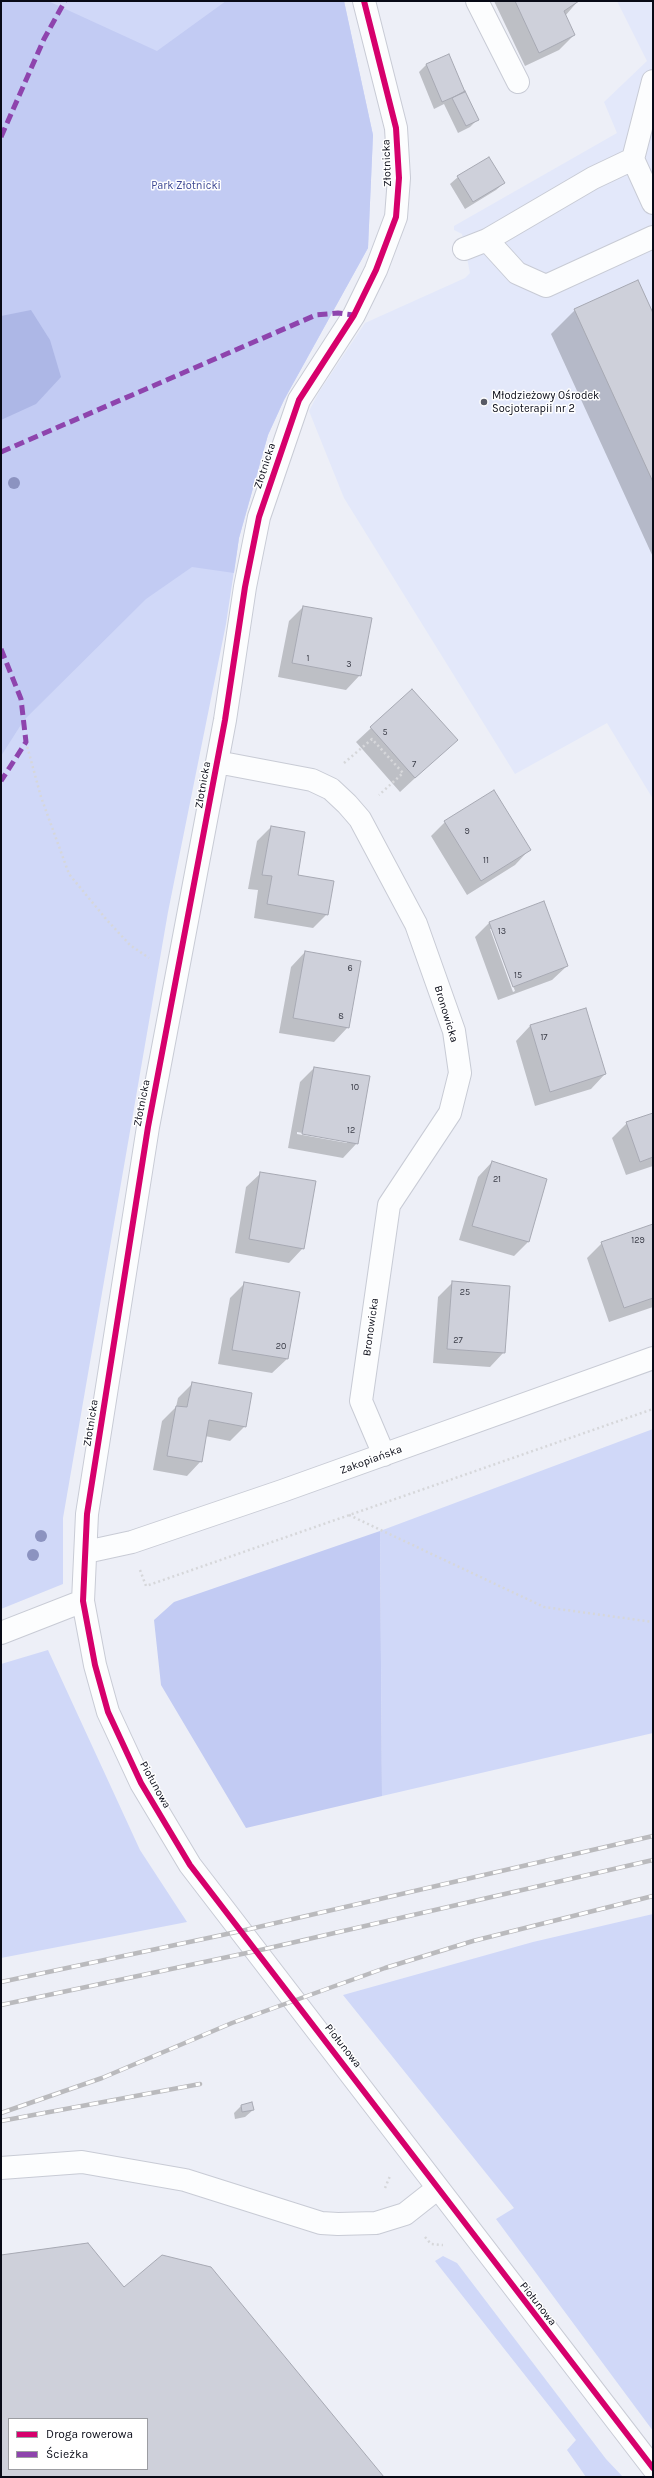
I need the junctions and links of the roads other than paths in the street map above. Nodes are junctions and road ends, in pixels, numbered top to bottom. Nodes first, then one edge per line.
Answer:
1 (364, 1) edge
2 (477, 1) edge
3 (653, 80) edge
4 (518, 82) dead end
5 (633, 159) junction
6 (653, 203) edge
7 (653, 237) edge
8 (487, 240) junction
9 (464, 249) dead end
10 (217, 762) junction
11 (653, 1358) edge
12 (384, 1455) junction
13 (86, 1552) junction
14 (83, 1601) junction
15 (1, 1633) edge
16 (1, 2168) edge
17 (438, 2188) junction
18 (653, 2468) edge

1 - 10 street, Złotnicka
2 - 4 street
3 - 5 street
5 - 6 street
5 - 8 street
7 - 8 street
8 - 9 street
10 - 12 street, Bronowicka
10 - 13 street, Złotnicka
11 - 12 street, Zakopiańska
12 - 13 street, Zakopiańska
13 - 14 street, Złotnicka
14 - 15 street
14 - 17 street, Piołunowa
16 - 17 street
17 - 18 street, Piołunowa

